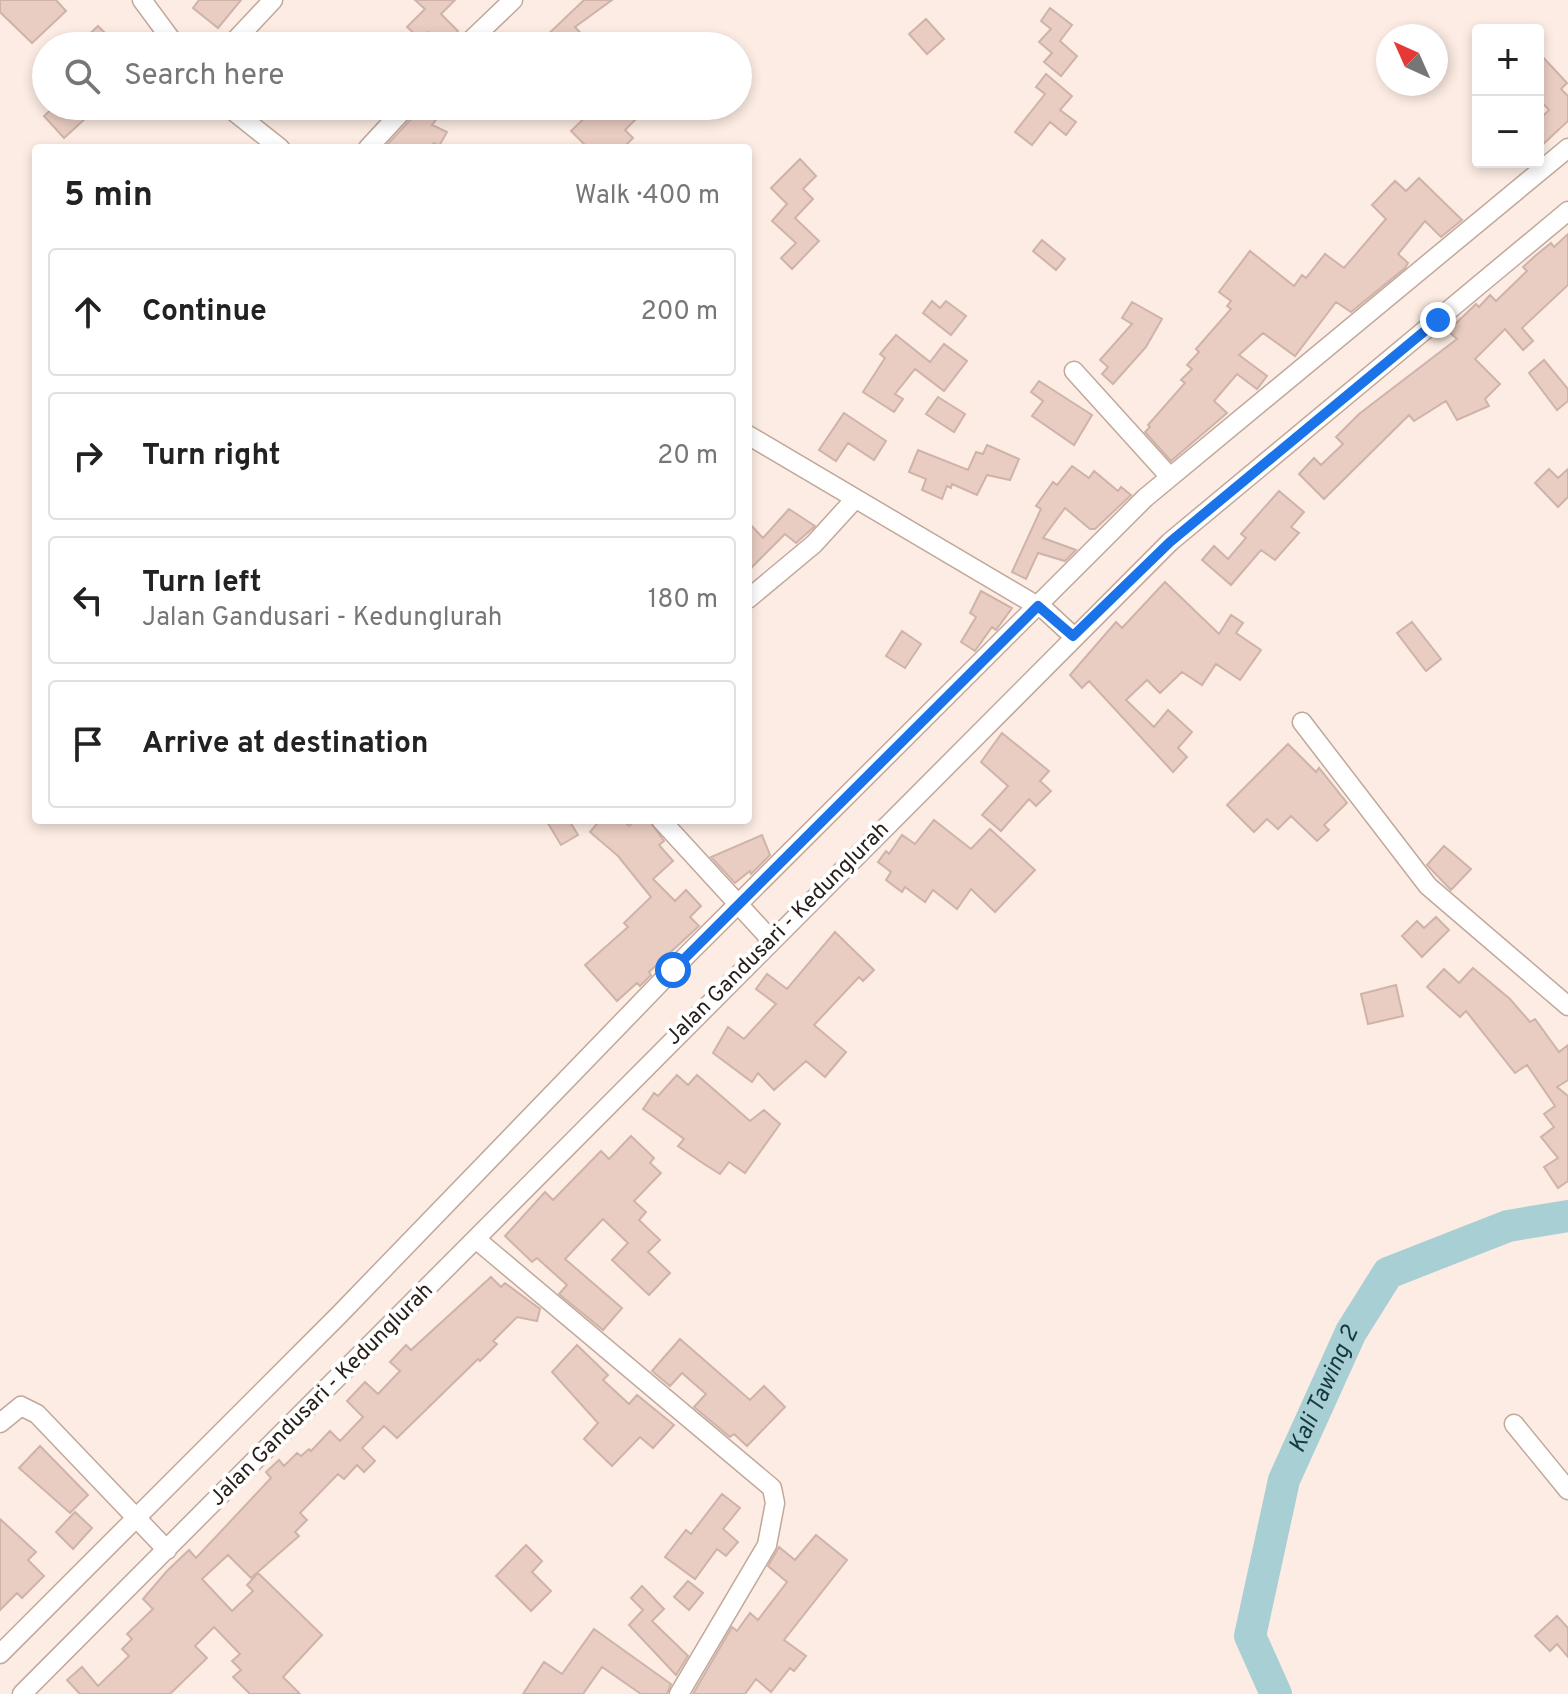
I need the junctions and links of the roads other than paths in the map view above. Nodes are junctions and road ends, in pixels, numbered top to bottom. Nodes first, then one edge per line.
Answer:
1 (142, 0) edge
2 (273, 0) edge
3 (513, 0) edge
4 (166, 32) edge
5 (243, 32) edge
6 (480, 32) edge
7 (245, 120) edge
8 (394, 120) edge
9 (275, 144) edge
10 (372, 144) edge
11 (1568, 148) edge
12 (1566, 217) edge
13 (1074, 371) dead end
14 (752, 437) edge
15 (1170, 477) junction
16 (855, 499) junction
17 (752, 596) edge
18 (1042, 608) junction
19 (1067, 630) junction
20 (1302, 722) dead end
21 (665, 824) edge
22 (740, 909) junction
23 (766, 935) junction
24 (1568, 1006) edge
25 (477, 1240) junction
26 (0, 1423) edge
27 (1514, 1424) dead end
28 (1568, 1490) edge
29 (144, 1525) junction
30 (167, 1550) junction
31 (0, 1654) edge
32 (22, 1694) edge
33 (679, 1694) edge

1 - 4 street
2 - 5 street
3 - 6 street
7 - 9 street
8 - 10 street
11 - 15 street
12 - 19 street, Jalan Gandusari - Kedunglurah
13 - 15 street
14 - 16 street
15 - 18 street
16 - 17 street
16 - 18 street
18 - 19 street
18 - 22 street
19 - 23 street, Jalan Gandusari - Kedunglurah
20 - 24 street
21 - 22 street
22 - 23 street
22 - 29 street
23 - 25 street, Jalan Gandusari - Kedunglurah
25 - 30 street, Jalan Gandusari - Kedunglurah
25 - 33 street
26 - 29 street
27 - 28 street
29 - 30 street
29 - 31 street
30 - 32 street, Jalan Gandusari - Kedunglurah

